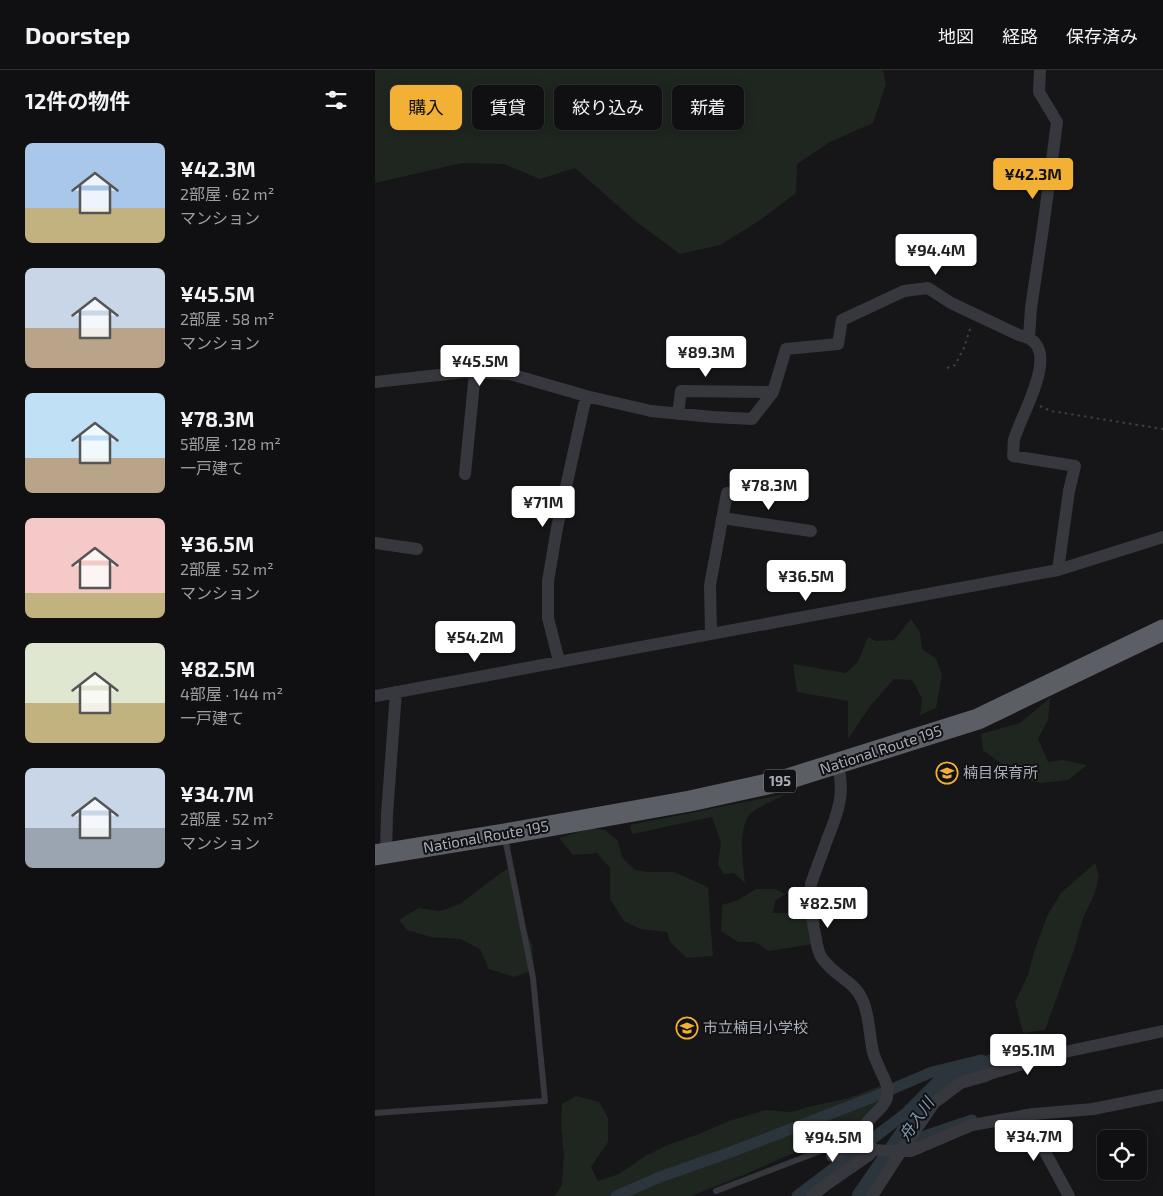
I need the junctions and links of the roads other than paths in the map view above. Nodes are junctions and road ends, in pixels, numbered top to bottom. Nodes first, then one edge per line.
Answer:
1 (1040, 70) edge
2 (1029, 338) junction
3 (475, 372) junction
4 (375, 382) edge
5 (773, 392) junction
6 (585, 396) junction
7 (678, 414) junction
8 (465, 474) dead end
9 (727, 493) dead end
10 (722, 518) junction
11 (811, 532) dead end
12 (1163, 537) edge
13 (375, 543) edge
14 (417, 549) dead end
15 (1058, 570) junction
16 (1163, 630) edge
17 (711, 634) junction
18 (559, 661) junction
19 (396, 692) junction
20 (375, 696) edge
21 (837, 764) junction
22 (504, 834) junction
23 (380, 855) edge
24 (1163, 1031) edge
25 (1163, 1095) edge
26 (375, 1114) edge
27 (1025, 1116) junction
28 (868, 1143) junction
29 (896, 1151) junction
30 (832, 1156) dead end
31 (716, 1192) dead end
32 (812, 1196) edge
33 (873, 1196) edge
34 (1069, 1196) edge

1 - 2 street
2 - 5 street
2 - 15 street
3 - 4 street
3 - 6 street
3 - 8 street
5 - 7 street
5 - 7 street
6 - 7 street
6 - 18 street
9 - 10 street
10 - 11 street
10 - 17 street
12 - 15 street
13 - 14 street
15 - 17 street
16 - 21 highway, National Route 195 / 195
17 - 18 street
18 - 19 street
19 - 20 street
19 - 23 street
21 - 22 highway, National Route 195 / 195
21 - 28 street
22 - 23 highway, National Route 195 / 195
22 - 26 lane
24 - 29 street
25 - 27 street
27 - 29 street
27 - 34 street
28 - 29 street
28 - 30 street
28 - 31 lane
28 - 32 street
29 - 33 street

